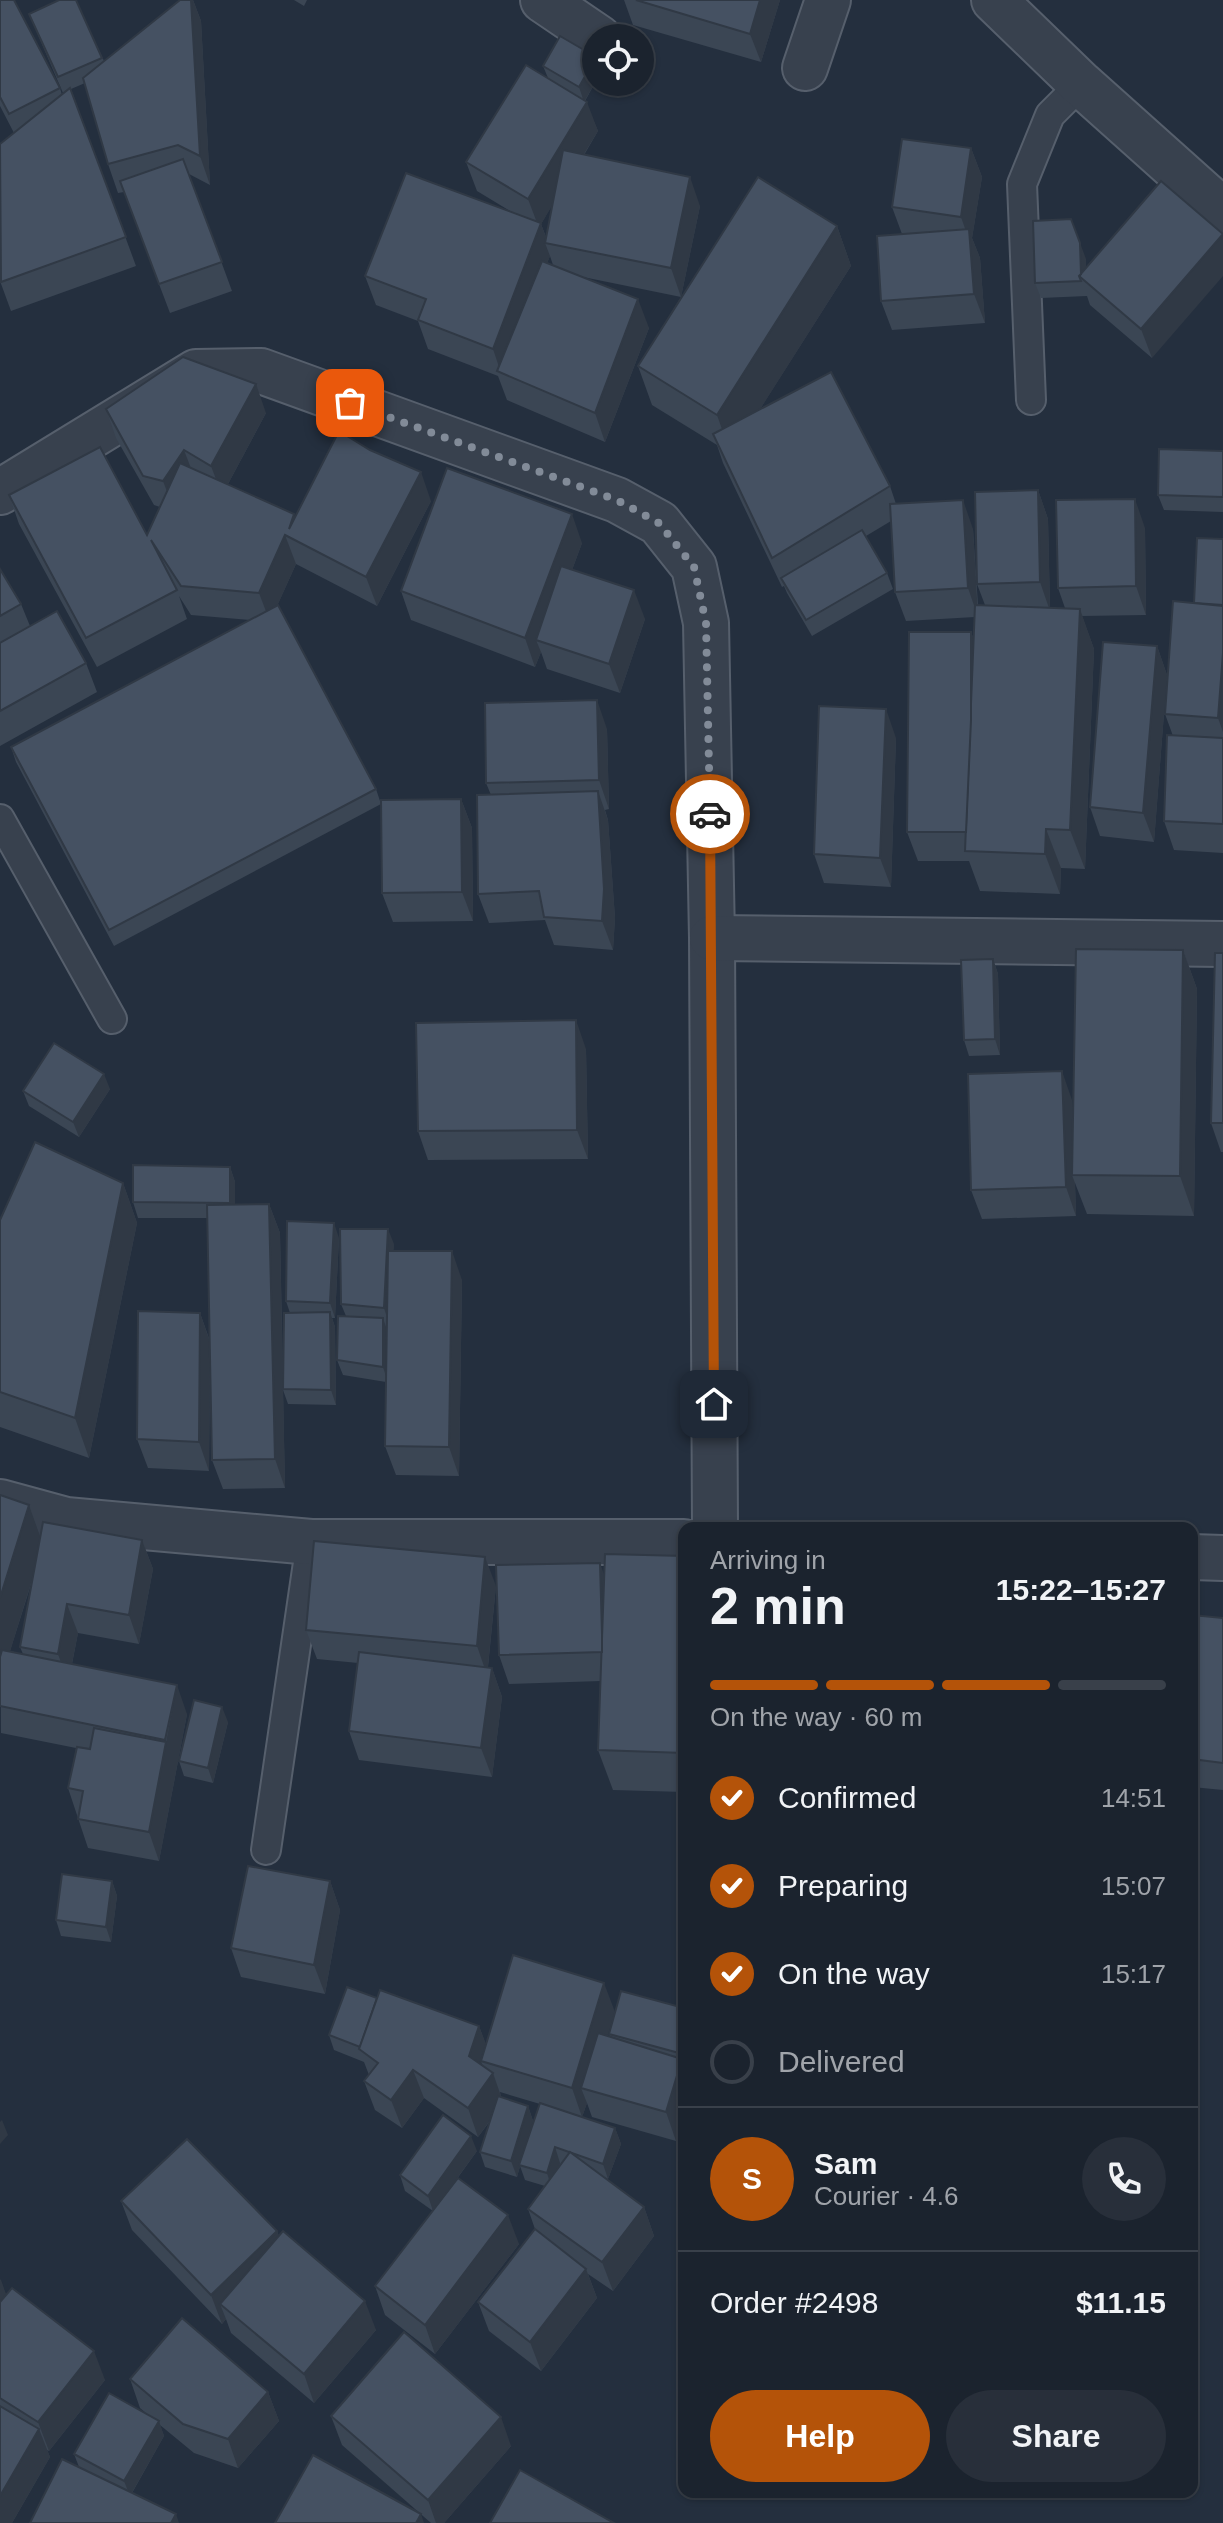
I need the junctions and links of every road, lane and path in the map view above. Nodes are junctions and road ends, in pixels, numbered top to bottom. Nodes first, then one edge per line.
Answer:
1 (543, 0) edge
2 (828, 0) edge
3 (994, 0) edge
4 (582, 26) edge
5 (805, 68) dead end
6 (1081, 84) junction
7 (1223, 211) edge
8 (1031, 400) dead end
9 (0, 492) edge
10 (0, 819) edge
11 (712, 938) junction
12 (1223, 944) edge
13 (112, 1019) dead end
14 (0, 1502) edge
15 (715, 1522) edge
16 (311, 1542) junction
17 (678, 1542) edge
18 (1198, 1557) edge
19 (1223, 1558) edge
20 (266, 1850) dead end

1 - 4 street
2 - 5 street
3 - 6 street
6 - 7 street
6 - 8 lane
9 - 11 street
10 - 13 lane
11 - 12 street
11 - 15 street
14 - 16 street
16 - 17 street
16 - 20 lane
18 - 19 street

